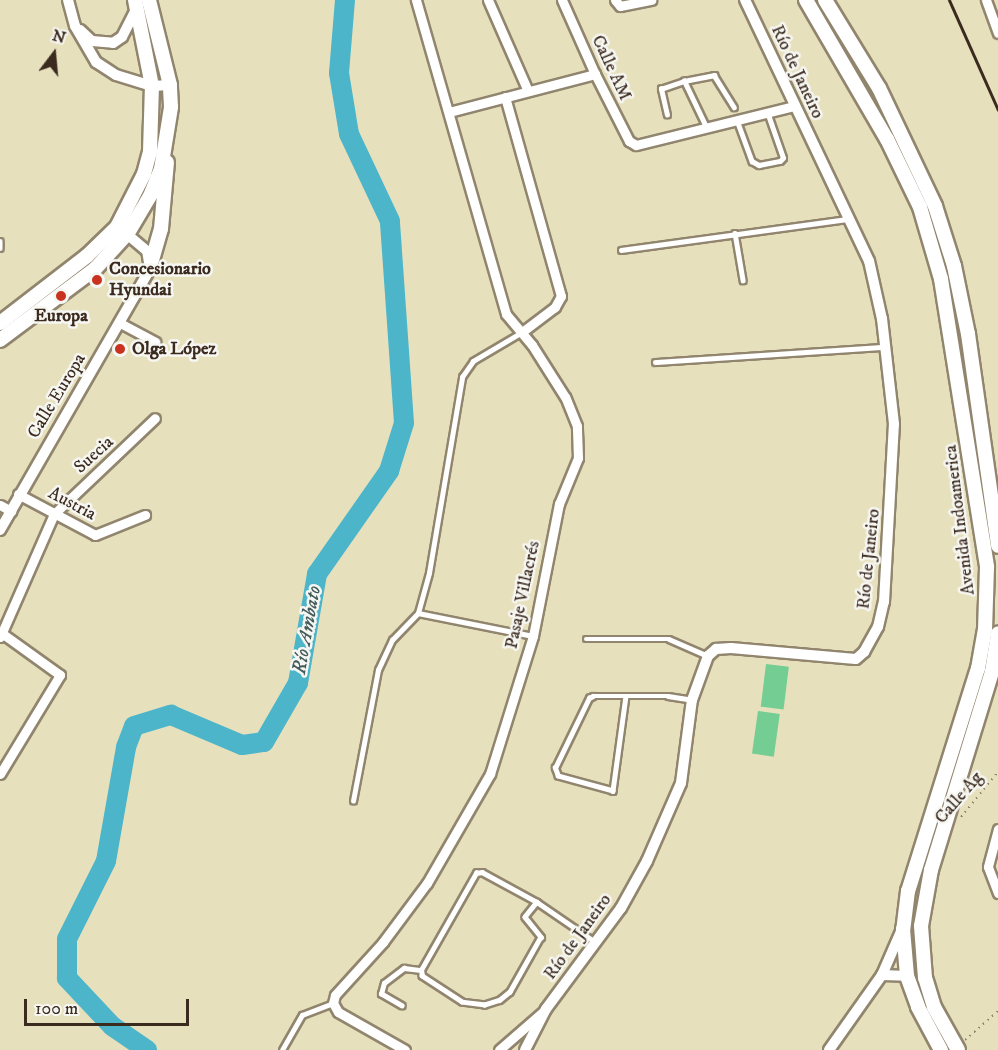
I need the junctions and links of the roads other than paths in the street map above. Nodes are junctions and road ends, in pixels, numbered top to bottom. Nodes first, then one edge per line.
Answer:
1 (68, 0) edge
2 (149, 0) edge
3 (416, 0) edge
4 (488, 0) edge
5 (562, 0) edge
6 (615, 0) edge
7 (651, 0) edge
8 (745, 0) edge
9 (806, 0) edge
10 (825, 0) edge
11 (136, 4) edge
12 (991, 6) edge
13 (75, 26) junction
14 (998, 33) edge
15 (595, 74) junction
16 (684, 81) junction
17 (170, 85) junction
18 (152, 86) junction
19 (528, 91) junction
20 (505, 97) junction
21 (794, 106) junction
22 (734, 107) dead end
23 (449, 112) junction
24 (767, 112) junction
25 (667, 115) dead end
26 (737, 120) junction
27 (706, 127) junction
28 (165, 154) junction
29 (849, 219) junction
30 (122, 230) junction
31 (735, 233) junction
32 (0, 241) edge
33 (0, 247) edge
34 (621, 250) dead end
35 (152, 260) junction
36 (743, 280) dead end
37 (0, 323) edge
38 (120, 323) junction
39 (522, 332) junction
40 (0, 340) edge
41 (155, 342) dead end
42 (886, 346) junction
43 (656, 362) dead end
44 (155, 418) dead end
45 (18, 494) junction
46 (0, 506) edge
47 (11, 511) junction
48 (54, 514) junction
49 (146, 515) dead end
50 (0, 530) edge
51 (998, 546) edge
52 (418, 613) junction
53 (998, 633) edge
54 (1, 635) edge
55 (533, 636) junction
56 (586, 639) dead end
57 (708, 656) junction
58 (626, 696) junction
59 (692, 700) junction
60 (0, 774) edge
61 (353, 801) dead end
62 (998, 829) edge
63 (998, 893) edge
64 (537, 902) junction
65 (903, 929) junction
66 (594, 941) junction
67 (421, 970) junction
68 (882, 975) junction
69 (907, 976) junction
70 (333, 1003) junction
71 (402, 1006) dead end
72 (546, 1009) junction
73 (957, 1049) edge
74 (282, 1050) edge
75 (405, 1050) edge
76 (500, 1050) edge
77 (525, 1050) edge
78 (830, 1050) edge
79 (941, 1050) edge

1 - 13 street
2 - 17 main road
3 - 23 street, Pasaje Villacrés
4 - 19 street
5 - 15 street, Calle AM
6 - 7 street
8 - 21 street, Río de Janeiro
9 - 65 main road, Avenida Indoamerica
10 - 51 main road, Avenida Indoamerica
11 - 13 street
11 - 18 main road
12 - 14 street
13 - 18 street
15 - 19 street
15 - 27 street, Calle AM
16 - 22 lane
16 - 25 lane
16 - 27 lane
17 - 18 street
17 - 28 main road
18 - 30 main road
19 - 20 street
20 - 23 street
20 - 39 street
21 - 24 street
21 - 29 street, Río de Janeiro
23 - 39 street, Pasaje Villacrés
24 - 26 street
24 - 26 lane
26 - 27 street
28 - 30 main road
28 - 35 main road
29 - 31 lane
29 - 42 street, Río de Janeiro
30 - 35 street
30 - 37 main road
30 - 40 main road
31 - 34 lane
31 - 36 lane
32 - 33 lane
35 - 38 street, Calle Europa
38 - 41 street
38 - 45 street, Calle Europa
39 - 52 lane
39 - 55 street, Pasaje Villacrés
42 - 43 lane
42 - 57 street, Río de Janeiro
44 - 48 street, Suecia
45 - 47 street, Calle Europa
45 - 48 street, Austria
46 - 47 street
47 - 50 street, Calle Europa
48 - 49 street, Austria
48 - 54 street
52 - 55 lane
52 - 61 lane
53 - 73 main road
54 - 60 street
55 - 70 street, Pasaje Villacrés
56 - 57 lane
57 - 59 street, Río de Janeiro
58 - 58 lane
58 - 59 lane
59 - 66 street, Río de Janeiro
62 - 63 street
64 - 66 lane
64 - 67 lane
64 - 67 lane
65 - 68 street
65 - 69 main road, Avenida Indoamerica
66 - 72 street, Río de Janeiro
67 - 71 lane
68 - 69 street
68 - 78 street
69 - 79 main road, Avenida Indoamerica
70 - 74 lane
70 - 75 street
72 - 76 street
72 - 77 street, Río de Janeiro

